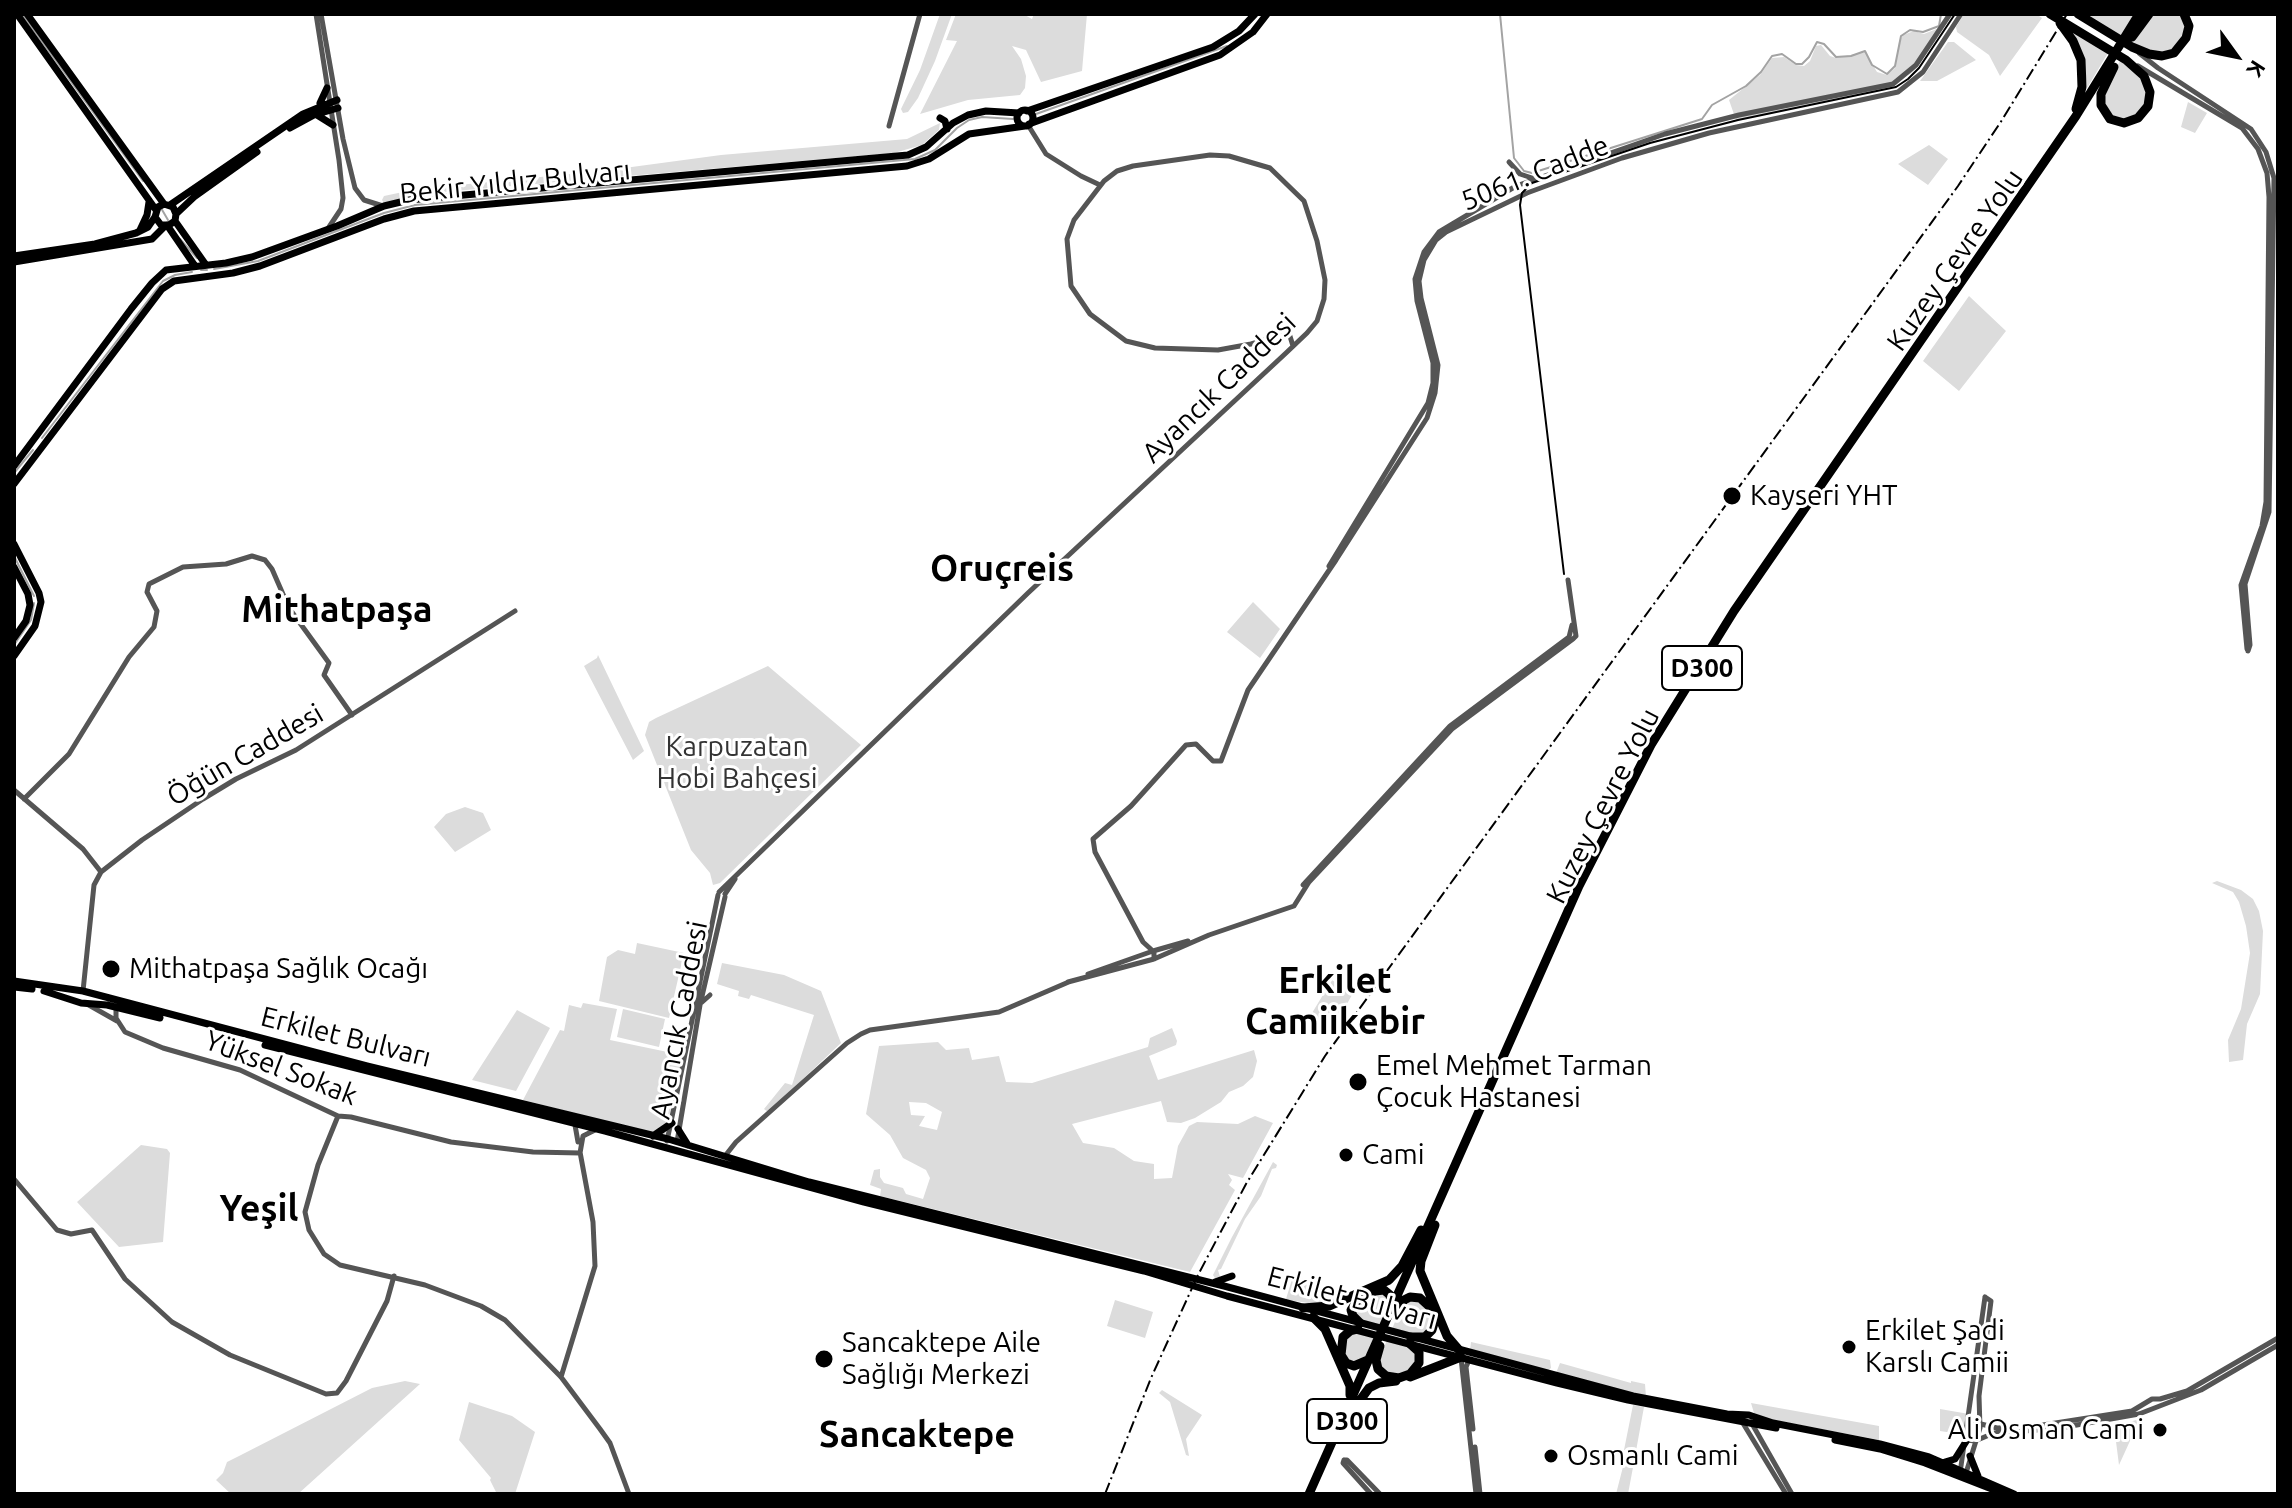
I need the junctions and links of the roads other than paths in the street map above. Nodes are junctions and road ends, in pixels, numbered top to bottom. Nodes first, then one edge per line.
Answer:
1 (17, 14) edge
2 (27, 14) edge
3 (318, 14) edge
4 (920, 14) edge
5 (1255, 14) edge
6 (1267, 14) edge
7 (1950, 14) edge
8 (1961, 14) edge
9 (2078, 14) edge
10 (2144, 14) edge
11 (2184, 14) edge
12 (2051, 15) edge
13 (2103, 29) junction
14 (2130, 40) junction
15 (2096, 42) junction
16 (2126, 60) junction
17 (2109, 70) junction
18 (327, 88) junction
19 (334, 105) junction
20 (315, 111) junction
21 (1023, 112) junction
22 (940, 118) dead end
23 (333, 125) junction
24 (1027, 125) junction
25 (889, 126) dead end
26 (947, 129) junction
27 (2048, 155) junction
28 (1509, 162) dead end
29 (1536, 179) junction
30 (1100, 185) junction
31 (355, 188) junction
32 (342, 194) junction
33 (149, 202) junction
34 (167, 204) junction
35 (384, 206) junction
36 (155, 214) junction
37 (176, 217) junction
38 (166, 226) junction
39 (324, 231) junction
40 (136, 233) junction
41 (174, 235) junction
42 (152, 239) junction
43 (188, 256) junction
44 (14, 259) edge
45 (205, 265) junction
46 (195, 266) junction
47 (183, 267) junction
48 (209, 275) junction
49 (198, 276) junction
50 (1293, 346) junction
51 (14, 466) edge
52 (14, 484) edge
53 (14, 544) edge
54 (1334, 559) junction
55 (14, 567) edge
56 (1568, 580) dead end
57 (515, 611) dead end
58 (14, 638) edge
59 (14, 656) edge
60 (352, 715) junction
61 (15, 794) edge
62 (24, 799) junction
63 (94, 863) junction
64 (101, 872) junction
65 (94, 885) junction
66 (722, 894) junction
67 (1209, 935) junction
68 (1143, 942) junction
69 (1153, 951) junction
70 (1145, 953) junction
71 (1152, 960) junction
72 (1068, 982) junction
73 (14, 984) edge
74 (84, 991) junction
75 (68, 994) junction
76 (710, 995) dead end
77 (82, 1002) junction
78 (700, 1004) junction
79 (107, 1005) junction
80 (116, 1007) junction
81 (117, 1019) junction
82 (338, 1116) junction
83 (575, 1125) junction
84 (675, 1126) junction
85 (596, 1129) junction
86 (668, 1139) junction
87 (652, 1140) junction
88 (677, 1141) junction
89 (736, 1142) junction
90 (690, 1146) junction
91 (665, 1148) junction
92 (675, 1151) junction
93 (580, 1153) junction
94 (714, 1154) junction
95 (725, 1157) junction
96 (14, 1179) edge
97 (864, 1199) junction
98 (1438, 1204) junction
99 (1435, 1225) junction
100 (394, 1276) junction
101 (1232, 1276) dead end
102 (1212, 1283) junction
103 (1303, 1308) junction
104 (1313, 1317) junction
105 (1391, 1317) junction
106 (1359, 1326) junction
107 (2278, 1338) edge
108 (1410, 1340) junction
109 (2278, 1345) edge
110 (1375, 1351) junction
111 (1463, 1356) junction
112 (561, 1377) junction
113 (1740, 1404) dead end
114 (1349, 1409) junction
115 (1730, 1414) junction
116 (1740, 1418) junction
117 (1750, 1419) junction
118 (1969, 1421) junction
119 (1978, 1423) junction
120 (1967, 1440) junction
121 (1976, 1440) junction
122 (1970, 1456) junction
123 (1944, 1463) junction
124 (1963, 1473) junction
125 (1979, 1478) junction
126 (629, 1494) edge
127 (1311, 1494) edge
128 (1371, 1494) edge
129 (1380, 1494) edge
130 (1478, 1494) edge
131 (1786, 1494) edge
132 (1792, 1494) edge
133 (2004, 1494) edge
134 (2014, 1494) edge

1 - 33 main road
2 - 34 main road
3 - 18 street
3 - 19 street
4 - 25 street
5 - 21 main road, Bekir Yıldız Bulvarı
6 - 24 main road, Bekir Yıldız Bulvarı
7 - 29 street, 5061. Cadde
8 - 54 street, 5061. Cadde
9 - 13 highway
10 - 14 highway, D300
11 - 14 highway
12 - 15 highway
12 - 27 highway
13 - 14 highway
13 - 15 highway
14 - 16 street
14 - 17 highway, D300
15 - 16 highway
16 - 17 highway
17 - 27 highway, Kuzey Çevre Yolu / D300
17 - 99 highway, Kuzey Çevre Yolu / D300
18 - 19 street
18 - 20 main road
19 - 20 main road
19 - 23 street
19 - 31 street
20 - 23 main road
20 - 34 main road
20 - 37 main road
21 - 24 main road
21 - 24 main road
21 - 26 main road, Bekir Yıldız Bulvarı
22 - 26 main road
23 - 32 street
24 - 30 street
24 - 48 main road, Bekir Yıldız Bulvarı
26 - 35 main road, Bekir Yıldız Bulvarı
27 - 98 highway, Kuzey Çevre Yolu / D300
28 - 29 street
29 - 54 street, 5061. Cadde
30 - 50 street, Ayancık Caddesi
30 - 50 street, Ayancık Caddesi
31 - 32 street
31 - 35 street
32 - 39 street
33 - 36 main road
33 - 40 main road
34 - 36 main road
34 - 37 main road
35 - 39 main road, Bekir Yıldız Bulvarı
36 - 38 main road
36 - 40 main road
37 - 38 main road
37 - 45 main road
38 - 41 main road
38 - 42 main road
39 - 45 main road, Bekir Yıldız Bulvarı
40 - 44 main road
41 - 42 main road
41 - 43 main road
42 - 44 main road
43 - 46 main road
43 - 47 main road
45 - 46 main road, Bekir Yıldız Bulvarı
45 - 48 main road
46 - 47 main road, Bekir Yıldız Bulvarı
46 - 49 main road
47 - 51 main road, Bekir Yıldız Bulvarı
48 - 49 main road, Bekir Yıldız Bulvarı
49 - 52 main road, Bekir Yıldız Bulvarı
50 - 66 street, Ayancık Caddesi
53 - 59 main road
54 - 68 street
55 - 58 main road
56 - 67 street
57 - 60 street, Öğün Caddesi
60 - 62 street
60 - 64 street, Öğün Caddesi
61 - 62 street
62 - 63 street
63 - 64 street
63 - 65 street
64 - 65 street, Öğün Caddesi
65 - 74 street, Öğün Caddesi
66 - 78 street, Ayancık Caddesi
66 - 84 street, Ayancık Caddesi
67 - 69 street
67 - 71 street
68 - 69 street
68 - 70 street
69 - 70 street
69 - 71 street
70 - 71 street
70 - 72 street
71 - 72 street
72 - 89 street
73 - 75 main road, Erkilet Bulvarı
74 - 75 main road, Erkilet Bulvarı
74 - 77 main road
74 - 87 main road, Erkilet Bulvarı
75 - 77 main road, Erkilet Bulvarı
76 - 78 street
77 - 79 main road, Erkilet Bulvarı
77 - 81 street, Yüksel Sokak
78 - 84 street, Ayancık Caddesi
79 - 80 main road, Erkilet Bulvarı
79 - 81 street
80 - 81 street
80 - 83 main road, Erkilet Bulvarı
81 - 82 street, Yüksel Sokak
82 - 93 street, Yüksel Sokak
82 - 100 street
83 - 85 main road, Erkilet Bulvarı
83 - 93 street
84 - 86 street, Ayancık Caddesi
84 - 87 main road
84 - 88 street, Ayancık Caddesi
84 - 90 main road
85 - 87 main road, Erkilet Bulvarı
85 - 93 street
86 - 87 main road, Erkilet Bulvarı
86 - 88 main road, Erkilet Bulvarı
86 - 91 street, Ayancık Caddesi
87 - 91 main road, Erkilet Bulvarı
88 - 90 main road, Erkilet Bulvarı
88 - 92 street, Ayancık Caddesi
89 - 94 street
89 - 95 street
90 - 94 main road, Erkilet Bulvarı
91 - 92 main road, Erkilet Bulvarı
92 - 97 main road, Erkilet Bulvarı
93 - 112 street
94 - 95 main road, Erkilet Bulvarı
95 - 97 main road, Erkilet Bulvarı
96 - 100 street
97 - 102 main road, Erkilet Bulvarı
97 - 104 main road, Erkilet Bulvarı
98 - 103 highway
98 - 105 highway, Kuzey Çevre Yolu / D300
99 - 105 highway, Kuzey Çevre Yolu / D300
99 - 111 highway
100 - 112 street
101 - 102 main road
102 - 103 main road, Erkilet Bulvarı
103 - 106 main road, Erkilet Bulvarı
104 - 106 main road, Erkilet Bulvarı
104 - 114 highway
105 - 106 highway
105 - 108 highway
105 - 110 highway, D300
106 - 108 main road, Erkilet Bulvarı
106 - 110 highway
107 - 119 street
108 - 110 highway
108 - 111 main road, Erkilet Bulvarı
109 - 121 street
110 - 114 highway, D300
111 - 114 highway
111 - 115 main road, Erkilet Bulvarı
111 - 116 main road, Erkilet Bulvarı
111 - 130 street
112 - 126 street
113 - 115 main road
114 - 127 highway, D300
115 - 116 main road, Erkilet Bulvarı
116 - 117 main road, Erkilet Bulvarı
116 - 131 street
117 - 123 main road, Erkilet Bulvarı
117 - 124 main road, Erkilet Bulvarı
117 - 132 street
118 - 119 street
118 - 119 street
118 - 120 street
119 - 121 street
120 - 121 street
120 - 123 main road
120 - 124 street
121 - 122 street
122 - 124 street
122 - 125 main road
123 - 124 main road, Erkilet Bulvarı
124 - 125 main road, Erkilet Bulvarı
124 - 133 main road, Erkilet Bulvarı
125 - 134 main road, Erkilet Bulvarı
128 - 129 street

